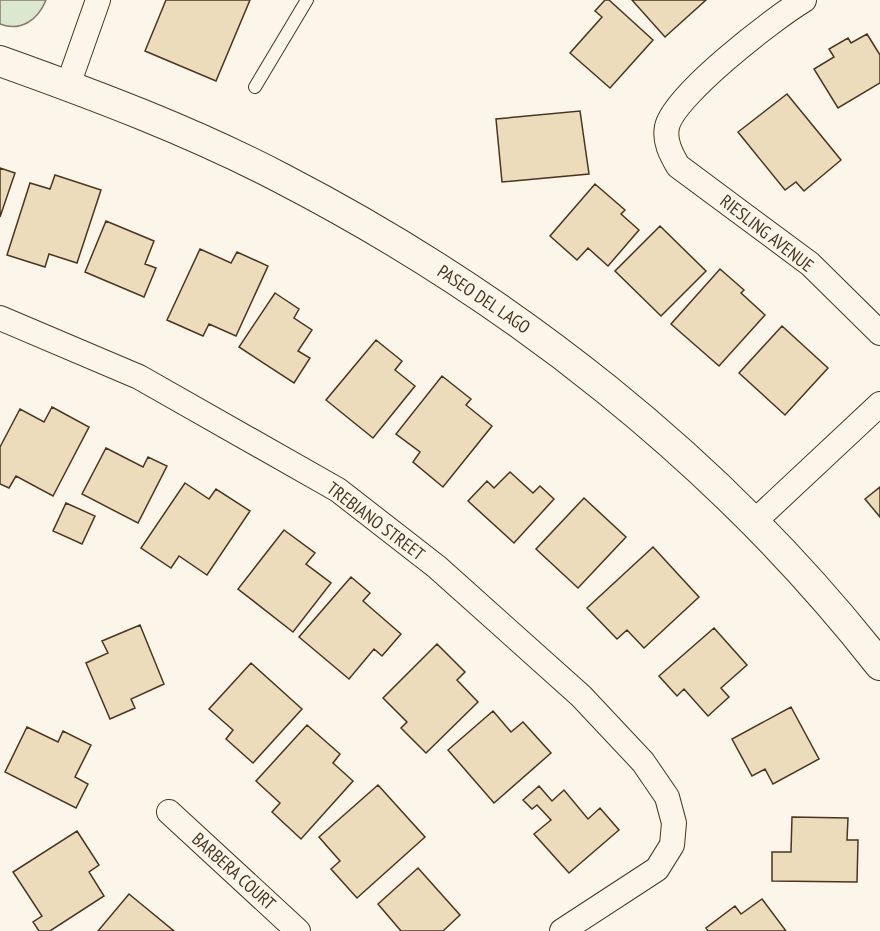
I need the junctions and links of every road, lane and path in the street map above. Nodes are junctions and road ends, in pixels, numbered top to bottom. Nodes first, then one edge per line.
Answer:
1 (98, 0) edge
2 (307, 0) edge
3 (804, 0) edge
4 (0, 61) edge
5 (68, 85) junction
6 (255, 87) dead end
7 (0, 318) edge
8 (880, 333) edge
9 (880, 404) edge
10 (755, 521) junction
11 (880, 665) edge
12 (169, 812) dead end
13 (298, 931) edge
14 (562, 931) edge

1 - 5 street
2 - 6 lane
3 - 8 street, RIESLING AVENUE
4 - 5 street, PASEO DEL LAGO
5 - 10 street, PASEO DEL LAGO
7 - 14 street, TREBIANO STREET
9 - 10 street
10 - 11 street, PASEO DEL LAGO
12 - 13 street, BARBERA COURT

